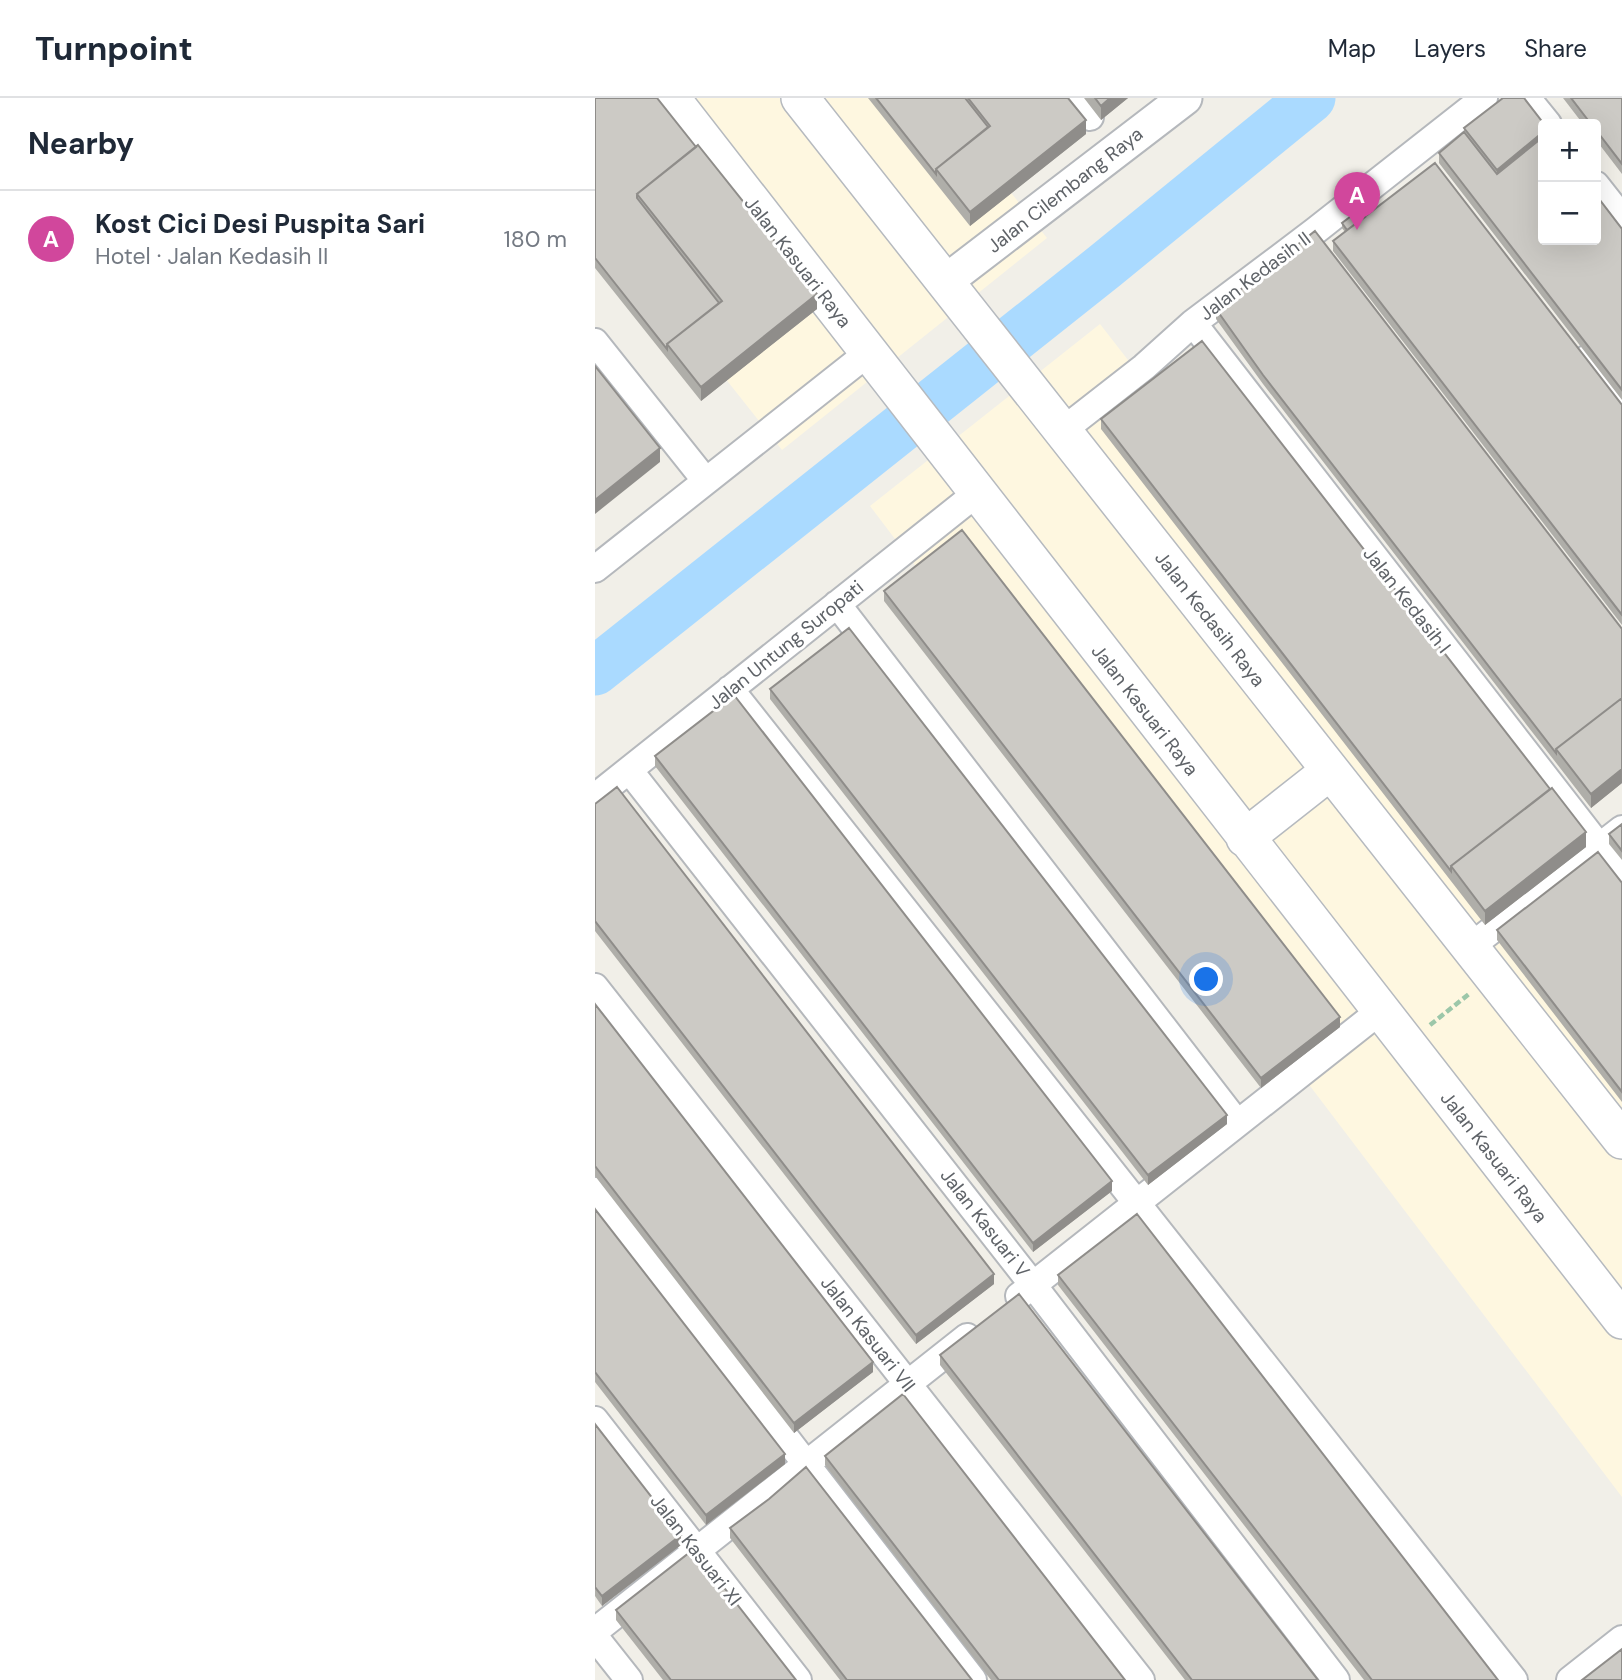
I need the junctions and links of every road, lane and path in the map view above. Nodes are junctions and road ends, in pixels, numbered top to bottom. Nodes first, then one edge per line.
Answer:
1 (671, 98) edge
2 (800, 98) edge
3 (1185, 98) edge
4 (1484, 98) edge
5 (1527, 98) edge
6 (1544, 119) edge
7 (1420, 148) junction
8 (1437, 170) edge
9 (1601, 191) edge
10 (1622, 218) edge
11 (1315, 231) junction
12 (1331, 253) edge
13 (952, 291) junction
14 (1193, 323) junction
15 (1571, 341) edge
16 (595, 342) edge
17 (874, 360) junction
18 (1622, 405) edge
19 (1055, 422) junction
20 (705, 480) junction
21 (971, 485) junction
22 (595, 569) edge
23 (837, 604) junction
24 (730, 689) junction
25 (629, 769) junction
26 (1330, 771) junction
27 (595, 797) edge
28 (1622, 829) edge
29 (1245, 838) junction
30 (1599, 847) junction
31 (1622, 876) edge
32 (1470, 947) junction
33 (1492, 976) junction
34 (595, 988) edge
35 (1380, 1011) junction
36 (1406, 1044) junction
37 (1237, 1124) junction
38 (1622, 1140) edge
39 (595, 1191) edge
40 (1136, 1203) junction
41 (1033, 1285) junction
42 (1622, 1320) edge
43 (908, 1384) junction
44 (595, 1420) edge
45 (806, 1464) junction
46 (697, 1551) junction
47 (595, 1631) edge
48 (595, 1637) edge
49 (1622, 1639) edge
50 (629, 1680) edge
51 (798, 1680) edge
52 (973, 1680) edge
53 (1141, 1680) edge
54 (1336, 1680) edge
55 (1514, 1680) edge
56 (1570, 1680) edge

1 - 17 main road, Jalan Kasuari Raya
2 - 13 main road, Jalan Kedasih Raya
3 - 13 street, Jalan Cilembang Raya
4 - 7 street, Jalan Kedasih II
5 - 6 street
7 - 8 street
7 - 11 street, Jalan Kedasih II
9 - 10 street
11 - 12 street
11 - 14 street, Jalan Kedasih II
13 - 19 main road, Jalan Kedasih Raya
14 - 19 street, Jalan Kedasih II
14 - 30 street, Jalan Kedasih I
15 - 18 street
16 - 20 street
17 - 20 street
17 - 21 main road, Jalan Kasuari Raya
19 - 26 main road, Jalan Kedasih Raya
20 - 22 street
21 - 23 street, Jalan Untung Suropati
21 - 29 main road, Jalan Kasuari Raya
23 - 24 street, Jalan Untung Suropati
23 - 37 street
24 - 25 street, Jalan Untung Suropati
24 - 40 street
25 - 27 street, Jalan Untung Suropati
25 - 41 street, Jalan Kasuari V
26 - 29 main road
26 - 32 main road, Jalan Kedasih Raya
28 - 30 street
29 - 35 main road, Jalan Kasuari Raya
30 - 31 street, Jalan Kedasih I
30 - 32 street
32 - 33 main road, Jalan Kedasih Raya
33 - 36 path
33 - 38 main road, Jalan Kedasih Raya
34 - 43 street, Jalan Kasuari VII
35 - 36 main road, Jalan Kasuari Raya
35 - 37 street
36 - 42 main road, Jalan Kasuari Raya
37 - 40 street
39 - 45 street
40 - 41 street
40 - 55 street
41 - 43 street
41 - 54 street, Jalan Kasuari V
43 - 45 street
43 - 53 street, Jalan Kasuari VII
44 - 46 street, Jalan Kasuari XI
45 - 46 street
45 - 52 street
46 - 47 street
46 - 51 street, Jalan Kasuari XI
48 - 50 street
49 - 56 street

